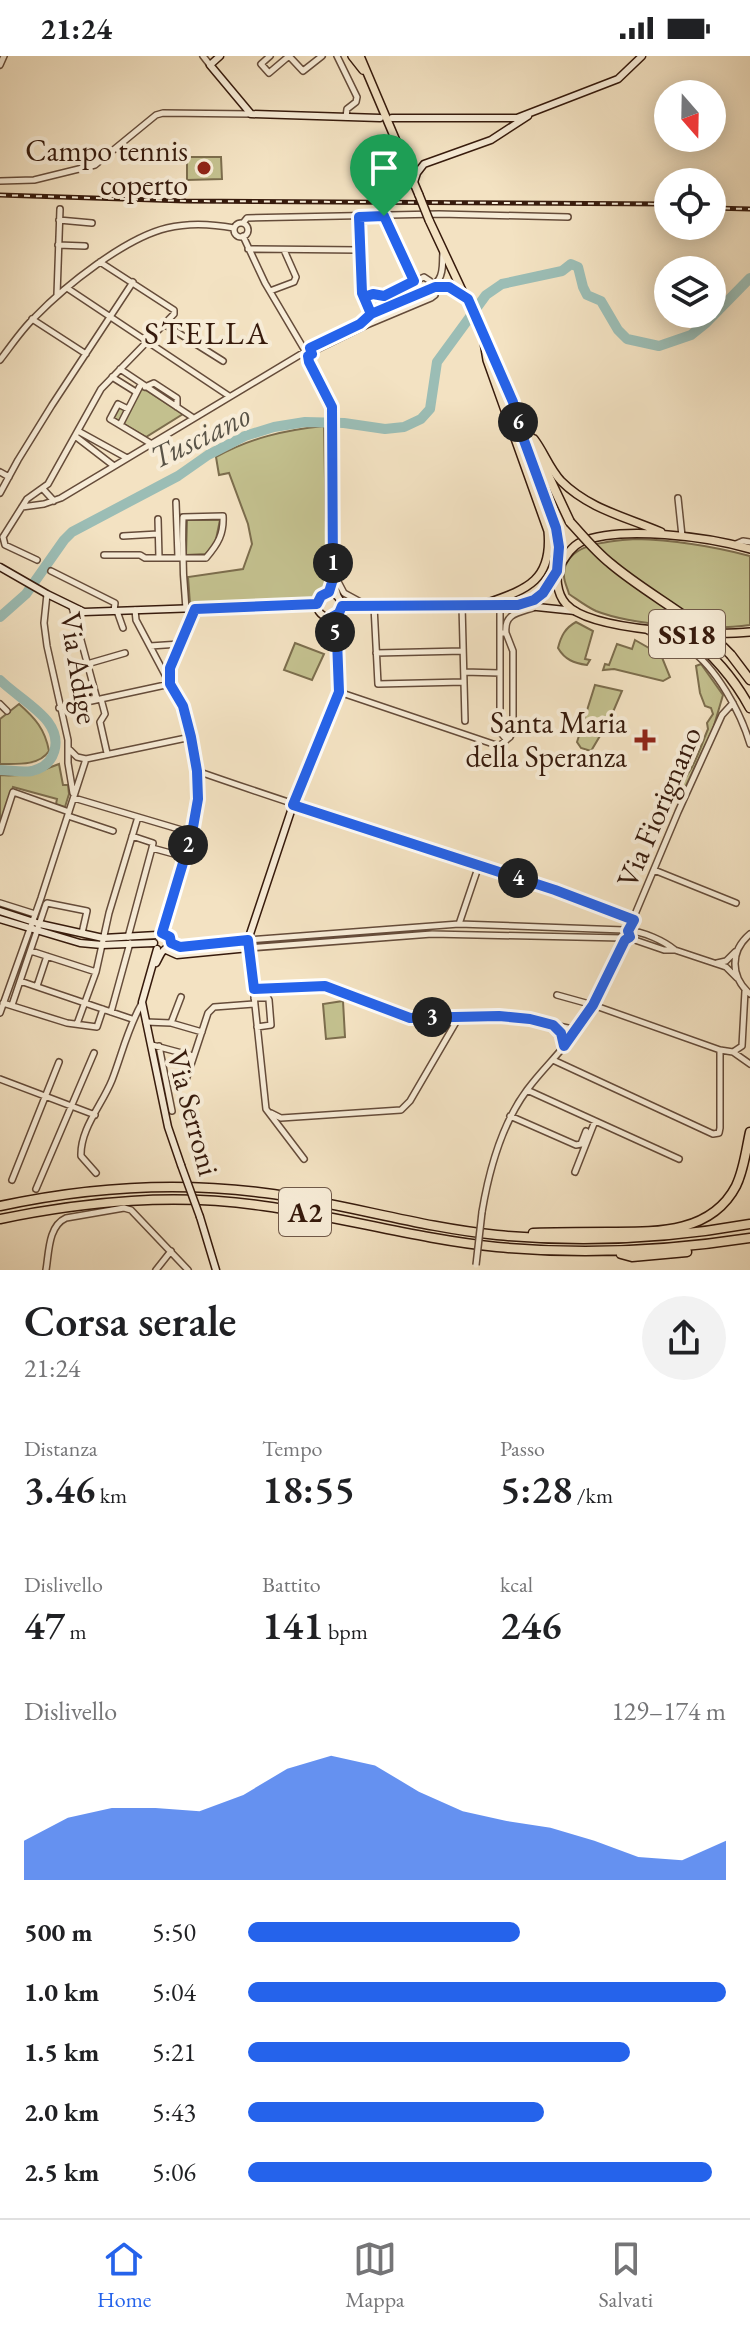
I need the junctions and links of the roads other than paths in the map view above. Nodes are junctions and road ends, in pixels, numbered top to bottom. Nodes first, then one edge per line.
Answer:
1 (4, 56) edge
2 (203, 56) edge
3 (220, 56) edge
4 (270, 56) edge
5 (289, 56) edge
6 (322, 56) edge
7 (337, 56) edge
8 (352, 56) edge
9 (360, 56) edge
10 (642, 56) edge
11 (0, 65) edge
12 (210, 65) junction
13 (366, 74) junction
14 (251, 114) junction
15 (530, 114) junction
16 (346, 117) junction
17 (380, 118) dead end
18 (392, 118) dead end
19 (0, 181) edge
20 (414, 182) junction
21 (60, 209) dead end
22 (384, 216) junction
23 (359, 217) junction
24 (568, 217) dead end
25 (59, 220) junction
26 (92, 223) dead end
27 (243, 223) junction
28 (234, 228) junction
29 (243, 236) junction
30 (58, 245) junction
31 (85, 246) dead end
32 (248, 249) junction
33 (284, 250) junction
34 (359, 250) junction
35 (444, 250) junction
36 (100, 262) junction
37 (414, 281) junction
38 (430, 281) dead end
39 (133, 282) junction
40 (67, 288) junction
41 (432, 290) junction
42 (270, 291) junction
43 (57, 296) junction
44 (364, 297) junction
45 (469, 302) junction
46 (392, 306) junction
47 (371, 314) junction
48 (112, 317) junction
49 (32, 319) junction
50 (164, 324) junction
51 (369, 324) junction
52 (483, 332) junction
53 (146, 341) junction
54 (307, 352) junction
55 (86, 354) junction
56 (0, 360) edge
57 (223, 361) dead end
58 (120, 369) junction
59 (112, 377) junction
60 (143, 385) junction
61 (136, 392) junction
62 (229, 396) junction
63 (513, 402) junction
64 (128, 409) junction
65 (193, 418) junction
66 (523, 422) junction
67 (120, 425) junction
68 (77, 434) junction
69 (150, 443) junction
70 (127, 458) junction
71 (114, 466) junction
72 (0, 472) edge
73 (9, 477) junction
74 (43, 489) junction
75 (0, 493) edge
76 (678, 498) dead end
77 (54, 501) junction
78 (176, 502) dead end
79 (22, 507) junction
80 (158, 519) dead end
81 (3, 533) edge
82 (158, 534) junction
83 (667, 534) junction
84 (123, 536) dead end
85 (682, 536) junction
86 (750, 542) edge
87 (735, 544) junction
88 (750, 549) edge
89 (104, 555) dead end
90 (180, 557) junction
91 (159, 558) junction
92 (37, 560) dead end
93 (1, 570) edge
94 (51, 571) dead end
95 (557, 571) junction
96 (333, 576) junction
97 (329, 592) junction
98 (45, 593) junction
99 (338, 596) junction
100 (317, 604) junction
101 (370, 605) junction
102 (462, 605) junction
103 (482, 605) junction
104 (500, 605) junction
105 (518, 605) junction
106 (342, 606) junction
107 (72, 607) junction
108 (536, 607) junction
109 (186, 609) junction
110 (195, 609) junction
111 (135, 610) junction
112 (116, 611) junction
113 (575, 611) junction
114 (332, 617) junction
115 (123, 628) dead end
116 (644, 629) junction
117 (750, 632) edge
118 (503, 633) junction
119 (685, 634) junction
120 (180, 644) junction
121 (150, 646) junction
122 (463, 651) junction
123 (125, 653) dead end
124 (376, 653) junction
125 (87, 664) junction
126 (464, 672) junction
127 (500, 673) junction
128 (750, 680) edge
129 (464, 682) junction
130 (170, 684) junction
131 (500, 686) junction
132 (513, 687) junction
133 (339, 692) junction
134 (101, 699) junction
135 (732, 701) junction
136 (0, 704) edge
137 (59, 708) junction
138 (750, 708) edge
139 (7, 711) dead end
140 (465, 721) dead end
141 (191, 737) junction
142 (506, 739) junction
143 (750, 744) edge
144 (69, 749) junction
145 (107, 753) junction
146 (86, 759) junction
147 (197, 771) junction
148 (74, 798) junction
149 (293, 805) junction
150 (69, 814) junction
151 (138, 817) junction
152 (113, 831) dead end
153 (0, 832) edge
154 (192, 833) junction
155 (132, 836) junction
156 (152, 848) junction
157 (185, 857) junction
158 (479, 865) junction
159 (654, 870) junction
160 (0, 903) edge
161 (736, 903) dead end
162 (0, 911) edge
163 (0, 919) edge
164 (634, 920) junction
165 (35, 923) junction
166 (459, 924) junction
167 (750, 927) edge
168 (82, 934) junction
169 (160, 934) junction
170 (749, 934) edge
171 (626, 935) junction
172 (129, 940) junction
173 (102, 942) junction
174 (249, 944) junction
175 (162, 947) junction
176 (738, 948) junction
177 (31, 951) junction
178 (177, 955) junction
179 (47, 956) junction
180 (712, 963) junction
181 (154, 966) junction
182 (96, 972) junction
183 (737, 978) junction
184 (20, 981) junction
185 (37, 986) junction
186 (254, 989) junction
187 (748, 992) edge
188 (557, 995) dead end
189 (181, 997) dead end
190 (254, 1001) junction
191 (142, 1002) junction
192 (3, 1003) junction
193 (86, 1003) junction
194 (12, 1005) junction
195 (593, 1005) junction
196 (103, 1009) junction
197 (111, 1012) junction
198 (0, 1013) edge
199 (460, 1016) junction
200 (132, 1019) junction
201 (146, 1022) junction
202 (171, 1023) junction
203 (77, 1024) junction
204 (257, 1027) junction
205 (563, 1030) junction
206 (202, 1032) junction
207 (574, 1035) junction
208 (155, 1045) junction
209 (564, 1046) junction
210 (742, 1046) junction
211 (720, 1050) junction
212 (733, 1052) junction
213 (94, 1053) dead end
214 (193, 1056) junction
215 (552, 1060) junction
216 (59, 1062) dead end
217 (748, 1063) edge
218 (0, 1079) edge
219 (185, 1083) dead end
220 (527, 1090) junction
221 (45, 1096) junction
222 (71, 1105) junction
223 (172, 1111) dead end
224 (270, 1112) junction
225 (95, 1115) junction
226 (510, 1116) junction
227 (595, 1121) junction
228 (586, 1131) dead end
229 (750, 1132) edge
230 (304, 1159) dead end
231 (679, 1159) dead end
232 (575, 1172) dead end
233 (96, 1173) dead end
234 (12, 1180) dead end
235 (36, 1189) dead end
236 (0, 1206) edge
237 (0, 1219) edge
238 (750, 1224) edge
239 (496, 1235) junction
240 (750, 1240) edge
241 (171, 1251) junction
242 (476, 1268) edge
243 (46, 1270) edge
244 (156, 1270) edge
245 (188, 1270) edge
246 (216, 1270) edge

1 - 11 street
2 - 12 street
3 - 12 street
4 - 5 street
5 - 6 street
7 - 16 street
8 - 13 main road
9 - 13 main road
10 - 15 street
12 - 14 street
13 - 20 main road
14 - 16 street
14 - 19 street
15 - 18 street
15 - 20 street
16 - 17 street
20 - 35 main road, bridge
21 - 25 street
22 - 23 street
22 - 24 street
22 - 37 street
23 - 27 street
23 - 34 street
25 - 26 street
25 - 30 street
27 - 28 street
27 - 29 street
28 - 29 street
28 - 36 street
29 - 32 street
30 - 31 street
30 - 43 street
32 - 33 street
32 - 42 street
33 - 34 street
33 - 42 street
34 - 44 street
35 - 41 street
35 - 45 main road
36 - 39 street
36 - 40 street
37 - 38 street
37 - 44 street
39 - 48 street
39 - 50 street
40 - 43 street
40 - 48 street
41 - 45 street
41 - 46 street
41 - 51 street
42 - 54 street
43 - 49 street
44 - 47 street
45 - 52 main road
46 - 47 street
46 - 51 street
47 - 54 street
48 - 53 street
48 - 55 street
49 - 55 street
49 - 56 street
50 - 53 street
50 - 57 street
51 - 54 street
52 - 63 main road
52 - 103 main road
53 - 58 street
53 - 62 street
54 - 62 street
54 - 96 street
55 - 73 street
58 - 59 street
58 - 60 street
59 - 61 street
59 - 68 street
60 - 61 street
60 - 65 street
61 - 64 street
62 - 65 street
63 - 66 main road
63 - 95 main road
64 - 67 street
64 - 67 street
65 - 69 street
66 - 83 main road
66 - 128 highway, bridge
67 - 69 street
68 - 70 street
68 - 71 street
68 - 74 street
69 - 70 street
70 - 71 street
71 - 77 street
72 - 73 street
73 - 75 street
74 - 77 street
74 - 79 street
76 - 85 street
77 - 79 street
78 - 90 street
79 - 81 street
80 - 82 street
81 - 92 street
82 - 84 street
82 - 91 street
83 - 85 main road
83 - 95 main road
85 - 87 main road
86 - 87 street
87 - 88 main road
89 - 91 street
90 - 90 street
90 - 91 street
90 - 109 street
93 - 98 street
94 - 112 street
95 - 105 street
95 - 113 main road
96 - 97 street
96 - 99 street
96 - 101 street
97 - 99 street
97 - 100 street
98 - 107 street
98 - 137 street, Via Adige
99 - 106 street
100 - 110 street
100 - 114 street
101 - 102 street
101 - 106 street
101 - 124 street
102 - 103 street
102 - 122 street
103 - 104 street
104 - 105 street
104 - 118 street
105 - 108 street
106 - 114 street
107 - 112 street
107 - 125 street
108 - 113 street
108 - 118 street
109 - 110 street
109 - 111 street
110 - 120 street
111 - 112 street
111 - 121 street
112 - 115 street
113 - 116 main road, SS18
114 - 133 street
116 - 119 main road, SS18
116 - 135 street, Via Fiorignano
117 - 119 main road, SS18
118 - 127 street
118 - 132 street
119 - 138 highway
120 - 121 street
120 - 130 street
121 - 130 street
122 - 124 street
122 - 126 street
123 - 125 street
124 - 129 street
125 - 134 street
126 - 127 street
126 - 129 street
127 - 131 street
129 - 140 street
130 - 134 street
130 - 141 street
131 - 132 street
131 - 142 street
132 - 142 street
133 - 142 street
133 - 149 street
134 - 137 street
134 - 145 street
135 - 143 street
135 - 159 street, Via Fiorignano
136 - 139 street
137 - 144 street, Via Adige
141 - 145 street
141 - 147 street
144 - 146 street, Via Adige
144 - 148 street, Via Adige
145 - 146 street
146 - 148 street, Via Adige
147 - 149 street
147 - 154 street
148 - 150 street, Via Adige
148 - 151 street
149 - 158 street
149 - 174 street
150 - 152 street
150 - 153 street
150 - 165 street, Via Adige
151 - 154 street
151 - 155 street
154 - 157 street
155 - 156 street
155 - 173 street
156 - 157 street
156 - 172 street
157 - 169 street
158 - 164 street
158 - 166 street
159 - 161 street
159 - 164 street, Via Fiorignano
160 - 165 street
162 - 165 street
163 - 165 street
164 - 171 street, Via Fiorignano
165 - 168 street
165 - 168 street
165 - 173 street
165 - 177 street
165 - 192 street
166 - 171 street
166 - 174 street
167 - 170 street
168 - 173 street
169 - 172 street
169 - 175 street, Via Serroni
169 - 175 street
170 - 176 street
171 - 174 street
171 - 180 street
171 - 195 street, Via Fiorignano
172 - 173 street
172 - 175 street
172 - 197 street
173 - 182 street
174 - 175 street
174 - 178 street
174 - 186 street
175 - 178 street
175 - 181 street, Via Serroni
176 - 180 street
176 - 183 street
177 - 179 street
177 - 184 street
178 - 181 street
179 - 182 street
179 - 185 street
180 - 183 street
181 - 191 street, Via Serroni
182 - 193 street
183 - 187 street
184 - 185 street
184 - 194 street
185 - 193 street
186 - 190 street
186 - 199 street
187 - 210 street
188 - 195 street
189 - 202 street
190 - 204 street
190 - 204 street
190 - 206 street
191 - 200 street
191 - 201 street, Via Serroni
192 - 194 street
192 - 198 street
193 - 196 street
193 - 203 street
194 - 203 street
195 - 207 street, Via Fiorignano
195 - 211 street
196 - 197 street
196 - 203 street
197 - 200 street
199 - 205 street
199 - 224 street
200 - 225 street
201 - 202 street
201 - 208 street, Via Serroni
202 - 206 street
204 - 224 street
205 - 207 street
205 - 209 street
206 - 214 street
207 - 209 street, Via Fiorignano
208 - 214 street
208 - 223 street
208 - 246 street, Via Serroni, bridge
209 - 215 street, Via Fiorignano
210 - 212 street
210 - 217 street
211 - 212 street
211 - 215 street
212 - 217 street
213 - 222 street
214 - 219 street
215 - 220 street, Via Fiorignano
216 - 221 street
218 - 221 street
220 - 226 street, Via Fiorignano
220 - 227 street
221 - 222 street
221 - 234 street
222 - 225 street
222 - 235 street
224 - 230 street
225 - 233 street
226 - 228 street
226 - 242 street, Via Fiorignano, bridge
227 - 231 street
227 - 232 street
229 - 239 highway
236 - 239 highway, A2
237 - 240 highway, A2
238 - 239 highway, A2
241 - 243 street
241 - 244 street
241 - 245 street

